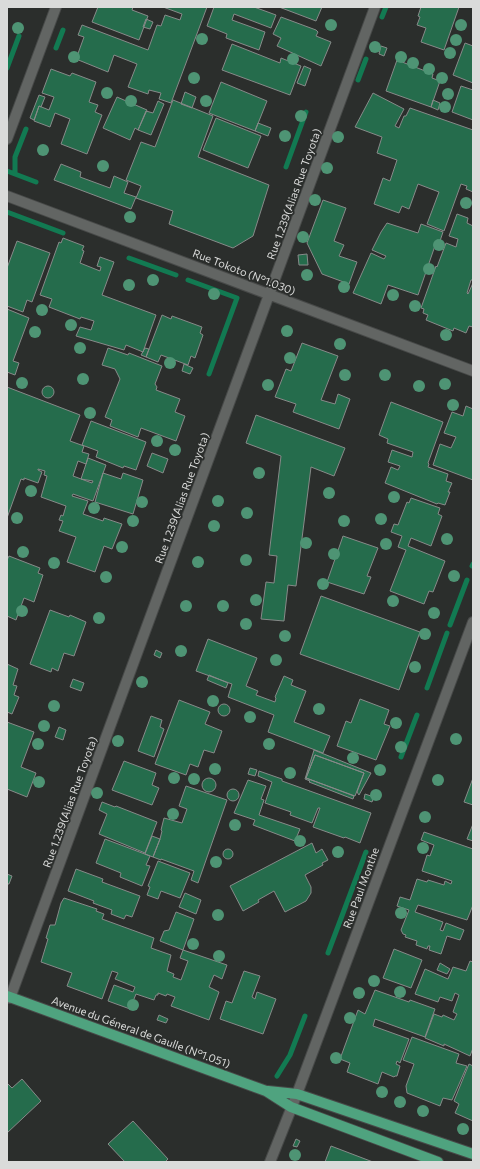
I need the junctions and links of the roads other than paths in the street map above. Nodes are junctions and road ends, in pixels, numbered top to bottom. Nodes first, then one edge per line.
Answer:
1 (56, 7) edge
2 (375, 7) edge
3 (7, 139) edge
4 (7, 196) edge
5 (270, 294) junction
6 (473, 371) edge
7 (473, 622) edge
8 (9, 997) edge
9 (266, 1091) junction
10 (297, 1094) junction
11 (291, 1107) junction
12 (473, 1154) edge
13 (270, 1162) edge
14 (438, 1162) edge

1 - 3 street
2 - 5 street, Rue 1.239(Alias Rue Toyota)
4 - 5 street, Rue Tokoto (N°1.030)
5 - 6 street, Rue Tokoto (N°1.030)
5 - 8 street, Rue 1.239(Alias Rue Toyota)
7 - 10 street, Rue Paul Monthe
8 - 9 main road, Avenue du Géneral de Gaulle (N°1.051)
9 - 10 main road, Avenue du Géneral de Gaulle (N°1.051)
9 - 11 main road, Avenue du Géneral de Gaulle (N°1.051)
10 - 11 street, Rue Paul Monthe
10 - 12 main road, Avenue du Géneral de Gaulle (N°1.051)
11 - 13 street, Rue Paul Monthe
11 - 14 main road, Avenue du Géneral de Gaulle (N°1.051)

